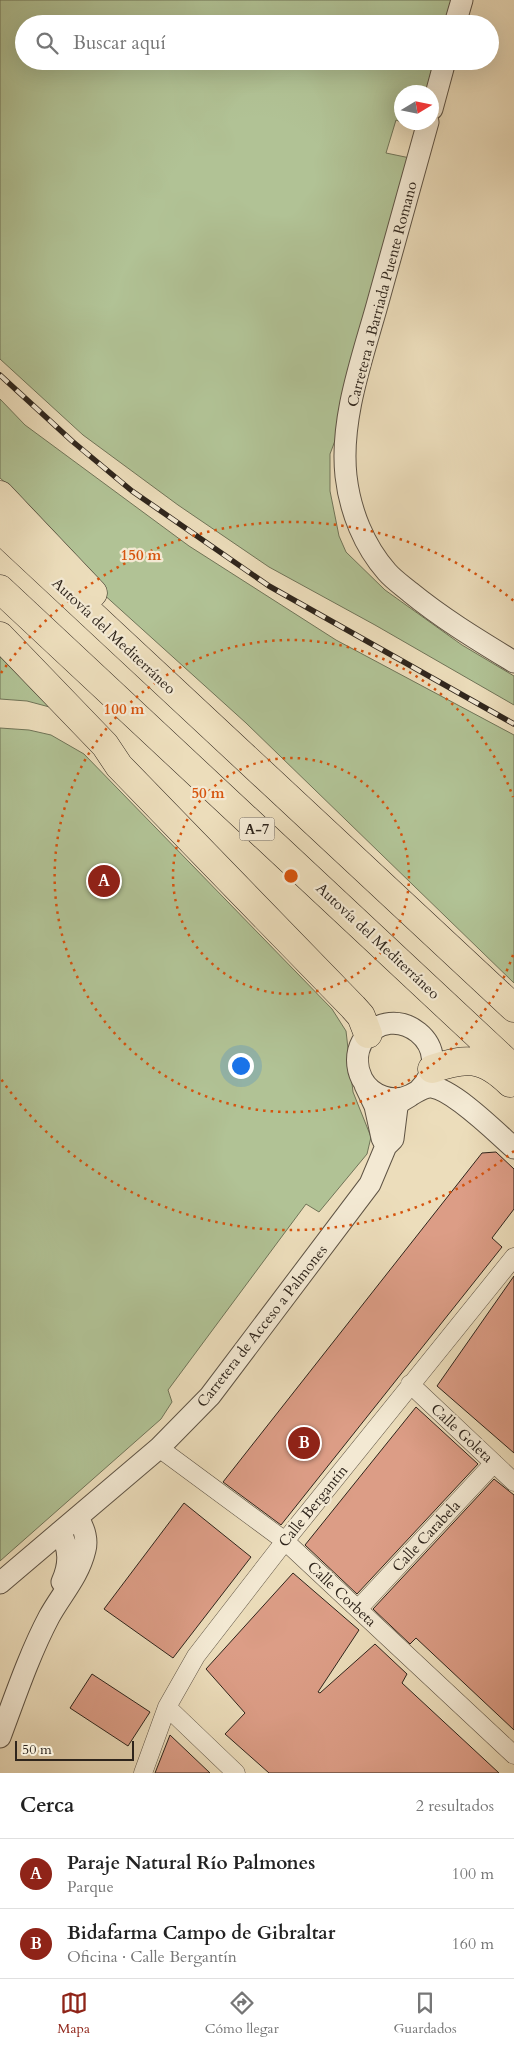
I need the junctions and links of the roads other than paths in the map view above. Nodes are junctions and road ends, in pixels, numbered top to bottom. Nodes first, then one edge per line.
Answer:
1 (462, 0) edge
2 (458, 15) edge
3 (443, 70) edge
4 (439, 85) edge
5 (426, 130) edge
6 (0, 495) edge
7 (0, 529) edge
8 (0, 589) edge
9 (0, 636) edge
10 (514, 662) edge
11 (172, 690) junction
12 (514, 1008) edge
13 (368, 1034) junction
14 (432, 1069) junction
15 (514, 1069) edge
16 (362, 1080) junction
17 (514, 1087) edge
18 (414, 1094) junction
19 (386, 1146) junction
20 (514, 1148) edge
21 (514, 1256) edge
22 (410, 1384) junction
23 (159, 1448) junction
24 (494, 1464) junction
25 (514, 1482) edge
26 (78, 1518) junction
27 (60, 1532) junction
28 (285, 1541) junction
29 (0, 1583) edge
30 (358, 1609) junction
31 (50, 1614) junction
32 (167, 1707) junction
33 (0, 1737) edge
34 (514, 1755) edge
35 (143, 1773) edge
36 (236, 1773) edge

1 - 2 street
3 - 4 street
5 - 10 street, Carretera a Barriada Puente Romano
6 - 11 highway
7 - 11 highway, Autovía del Mediterráneo
8 - 15 highway, Autovía del Mediterráneo / A-7
9 - 13 highway
11 - 12 highway, Autovía del Mediterráneo
13 - 14 street
13 - 16 street
14 - 17 highway
14 - 18 street
16 - 18 street
16 - 19 street
18 - 19 street, Carretera de Acceso a Palmones
18 - 20 street
19 - 23 street, Carretera de Acceso a Palmones
21 - 22 street, Calle Bergantín
22 - 24 street, Calle Goleta
22 - 28 street, Calle Bergantín
23 - 26 street, Carretera de Acceso a Palmones
23 - 28 street, Calle Corbeta
24 - 25 street, Calle Goleta
24 - 30 street, Calle Carabela
26 - 27 street, Carretera de Acceso a Palmones
26 - 31 street
27 - 29 street, Carretera de Acceso a Palmones
27 - 31 street
28 - 30 street, Calle Corbeta
28 - 32 street, Calle Bergantín
30 - 34 street, Calle Corbeta
31 - 33 street
32 - 35 street, Calle Bergantín
32 - 36 street

